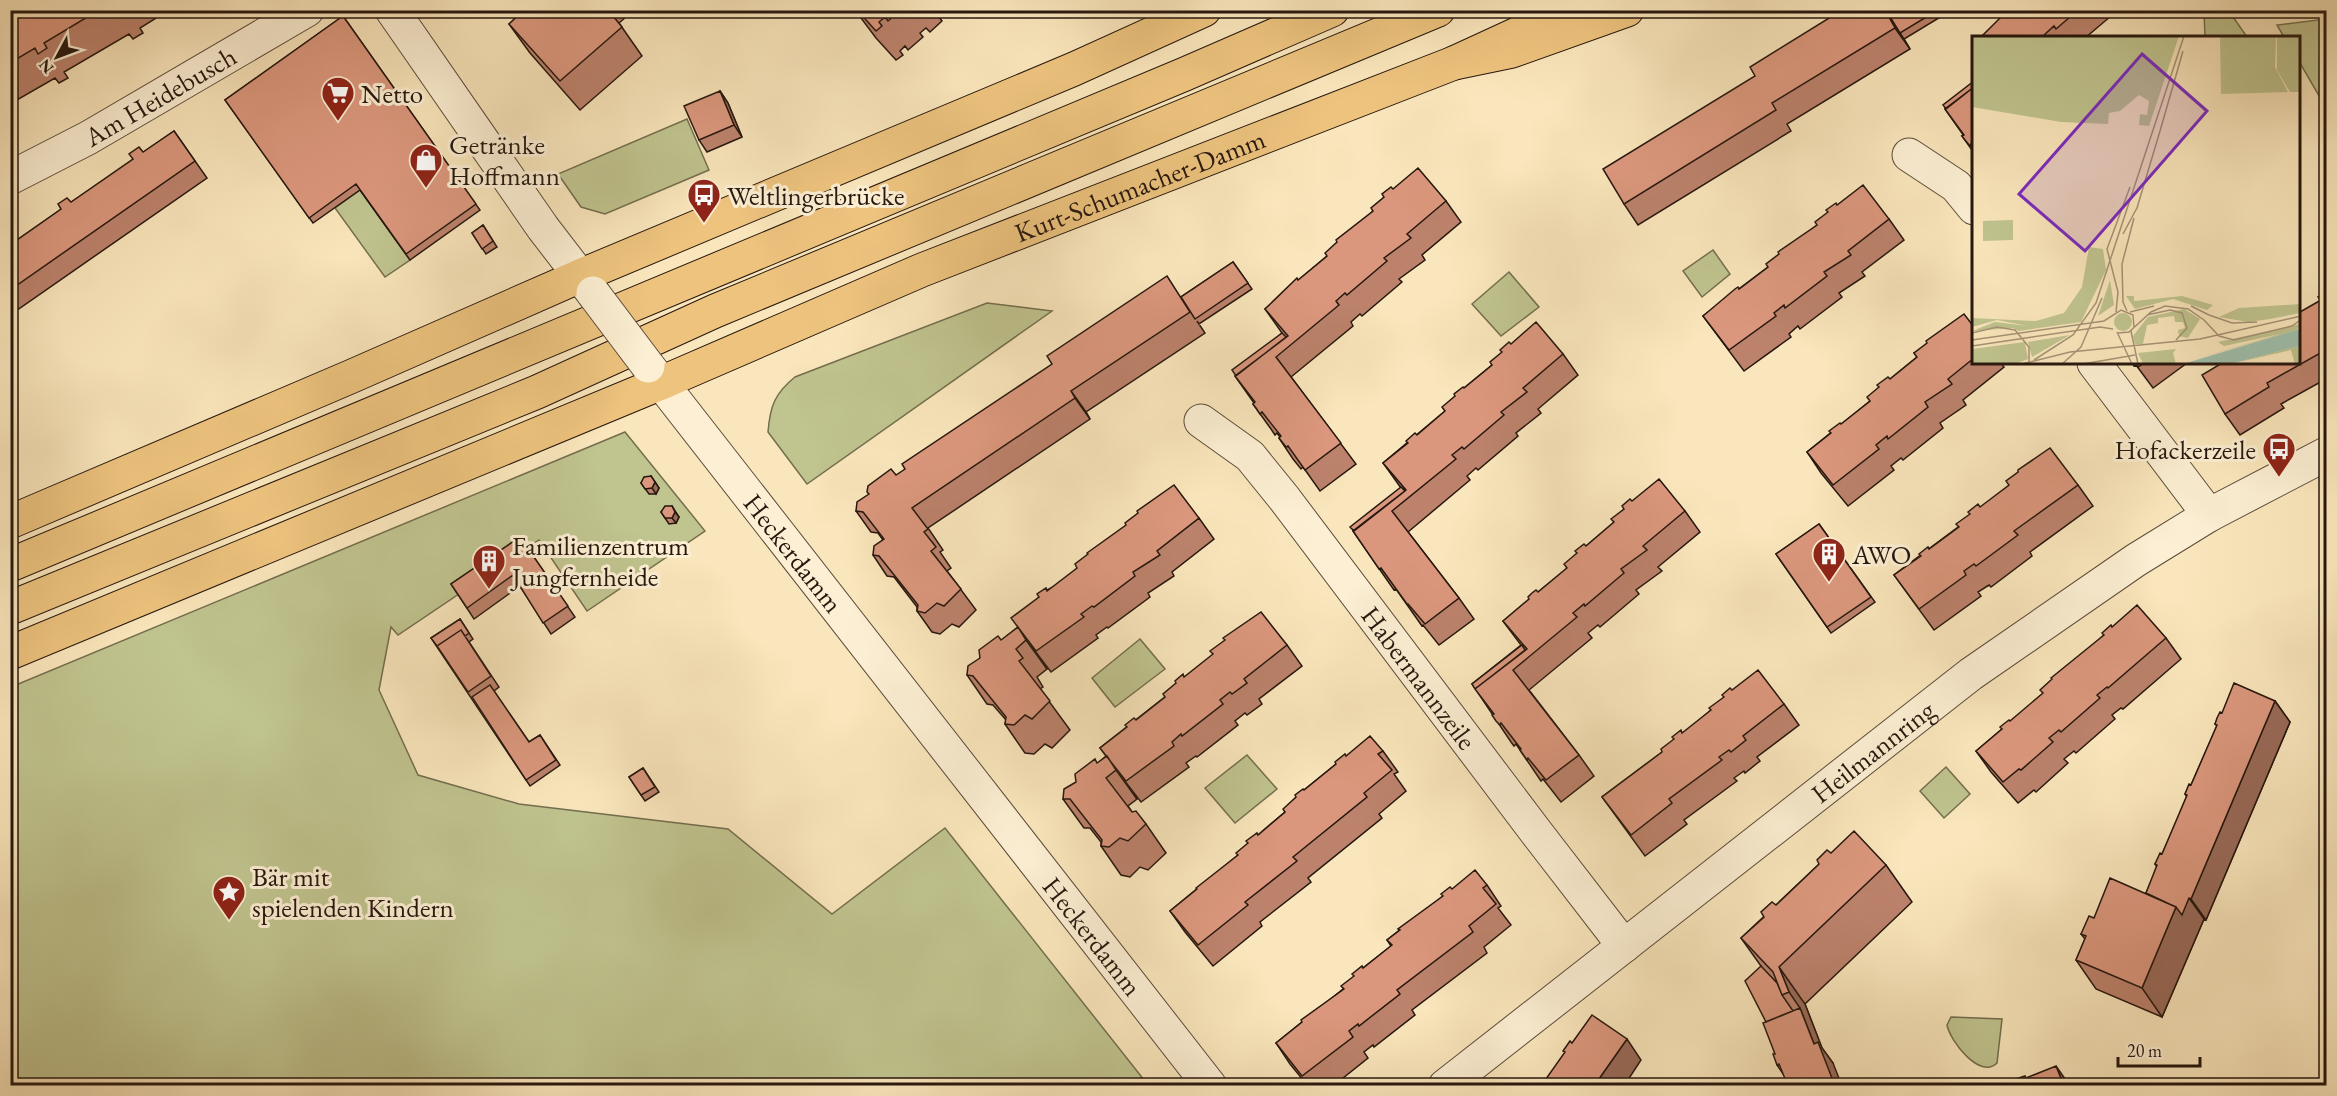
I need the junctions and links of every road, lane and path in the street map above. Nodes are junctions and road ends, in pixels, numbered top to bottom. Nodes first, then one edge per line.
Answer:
1 (307, 10) edge
2 (392, 10) edge
3 (1204, 10) edge
4 (1332, 10) edge
5 (1438, 10) edge
6 (1569, 10) edge
7 (1627, 10) edge
8 (1454, 63) junction
9 (1909, 155) dead end
10 (10, 178) edge
11 (1972, 206) edge
12 (586, 285) junction
13 (2095, 364) edge
14 (655, 375) junction
15 (1201, 421) dead end
16 (2326, 454) edge
17 (2209, 515) junction
18 (10, 522) edge
19 (10, 565) edge
20 (10, 609) edge
21 (10, 653) edge
22 (1624, 946) junction
23 (1210, 1086) edge
24 (1446, 1086) edge

1 - 10 street, Am Heidebusch
2 - 12 street, Heckerdamm
3 - 12 main road
4 - 19 main road
5 - 20 main road
6 - 8 main road
7 - 8 main road, Kurt-Schumacher-Damm
8 - 14 main road, Kurt-Schumacher-Damm
9 - 11 street
12 - 14 street, Heckerdamm, bridge
12 - 18 main road
13 - 17 street
14 - 21 main road, Kurt-Schumacher-Damm
14 - 23 street, Heckerdamm
15 - 22 street, Habermannzeile
16 - 17 street, Heilmannring
17 - 22 street, Heilmannring
22 - 24 street, Heilmannring

